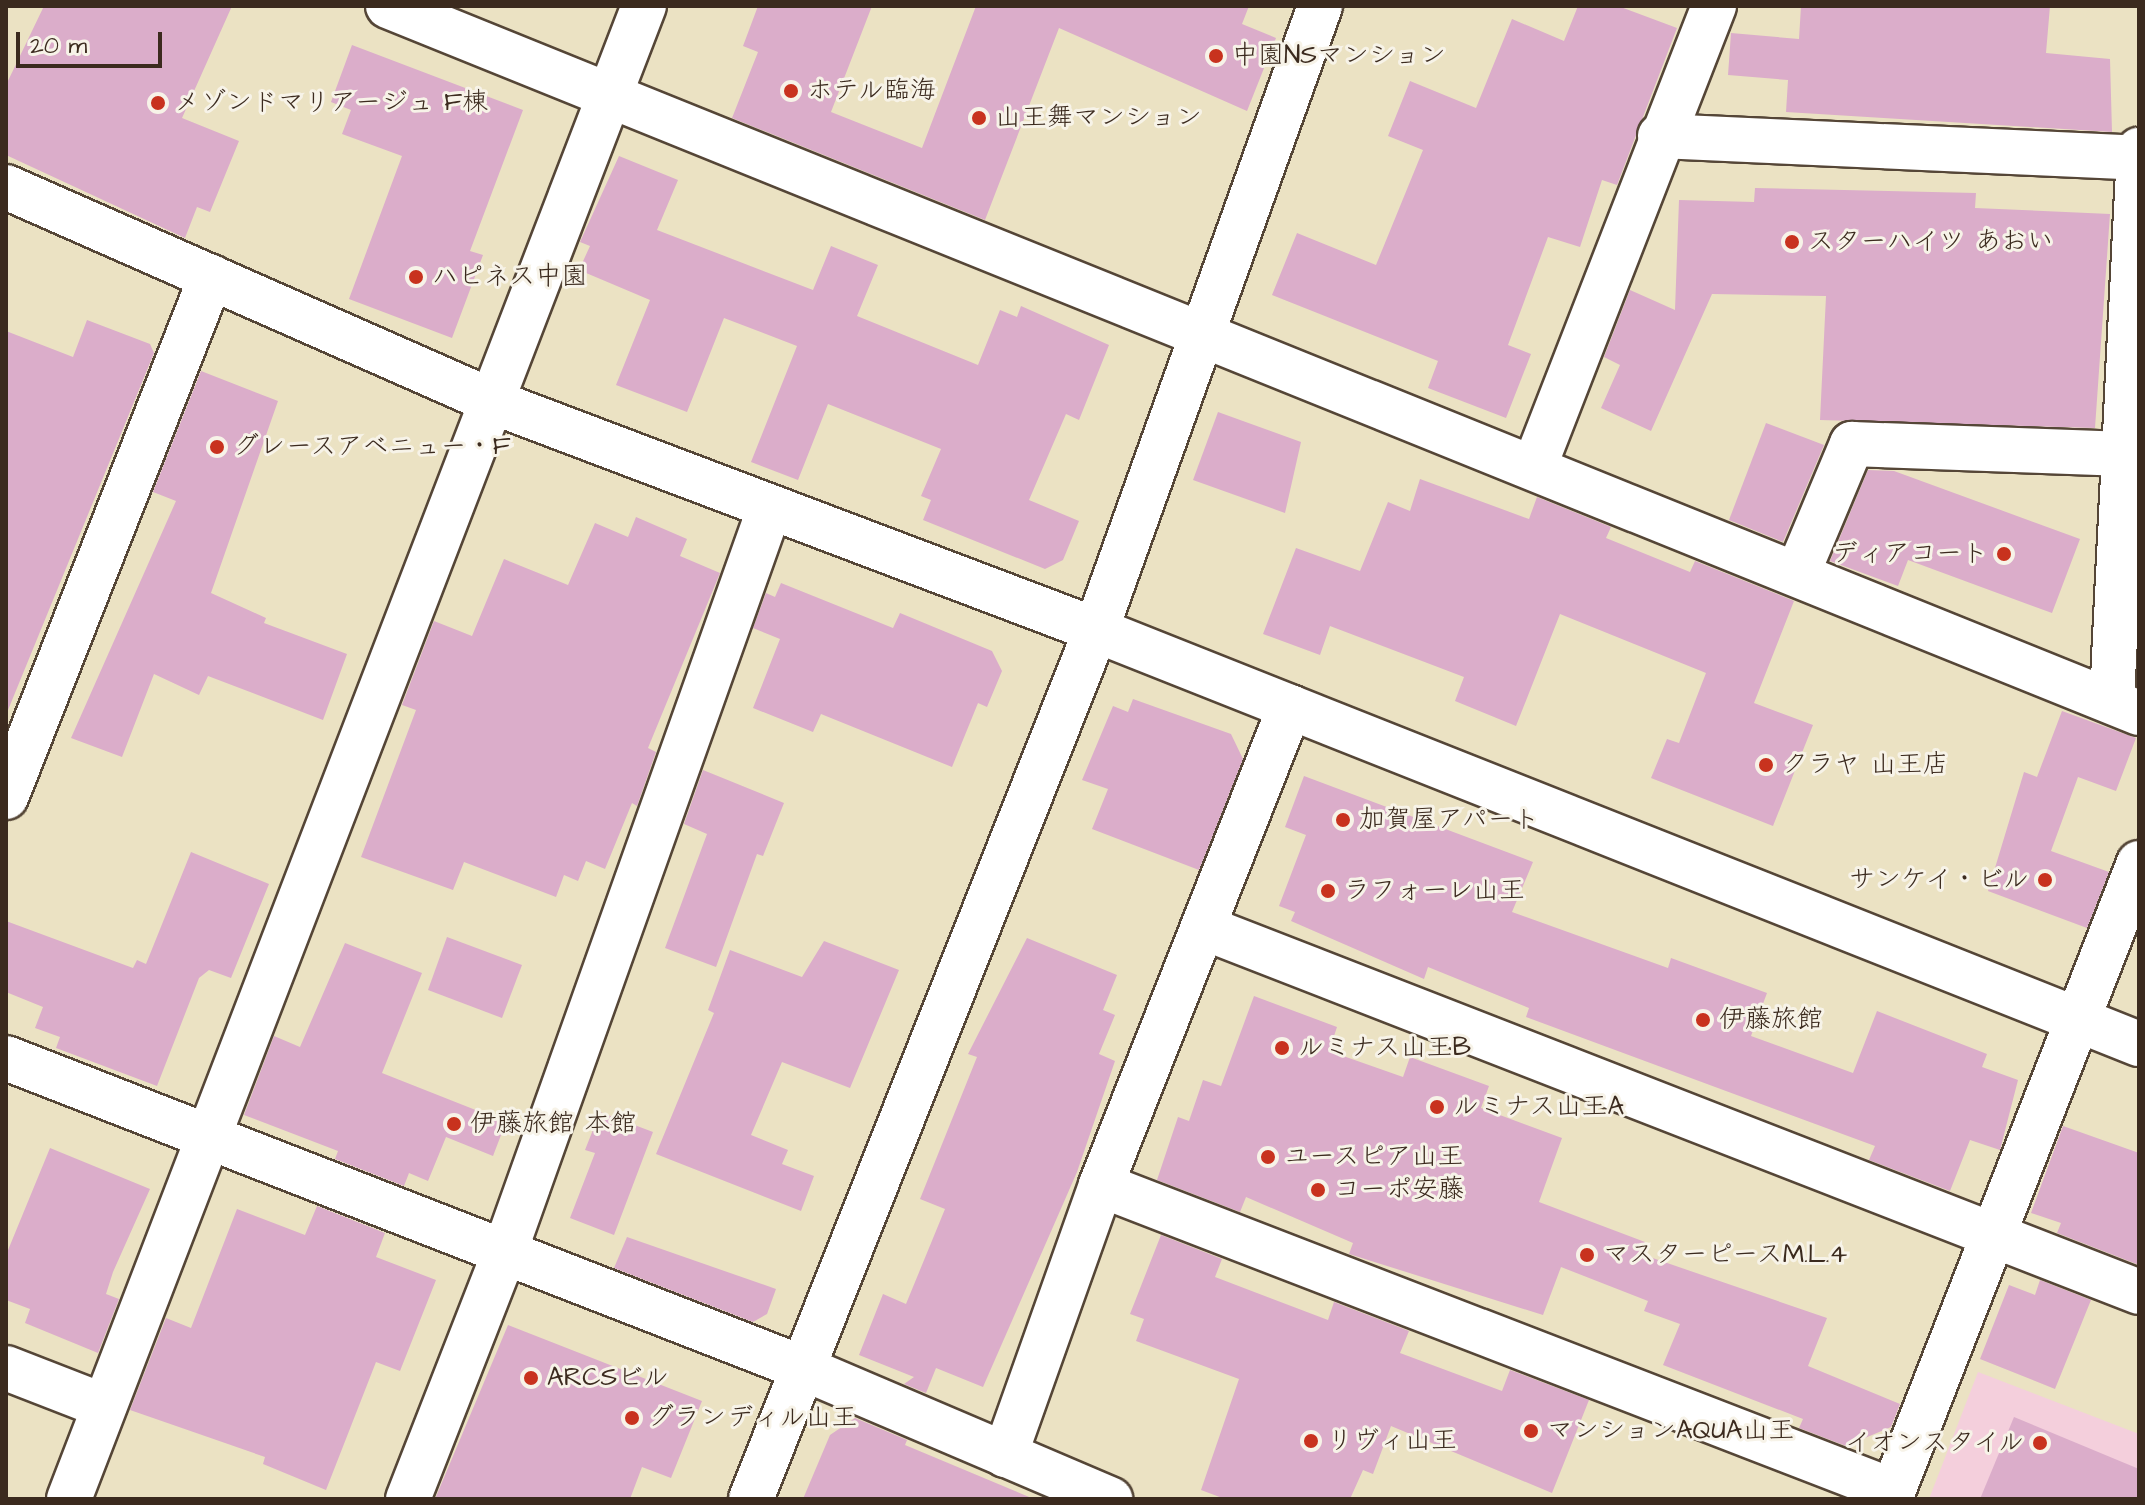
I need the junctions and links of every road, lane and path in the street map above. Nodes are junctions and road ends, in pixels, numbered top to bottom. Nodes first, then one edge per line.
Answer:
1 (388, 6) edge
2 (644, 6) edge
3 (1320, 6) edge
4 (1714, 6) edge
5 (609, 97) junction
6 (1660, 136) junction
7 (2139, 150) edge
8 (2139, 158) edge
9 (6, 187) edge
10 (211, 277) junction
11 (1200, 336) junction
12 (496, 403) junction
13 (2131, 434) edge
14 (1535, 465) junction
15 (769, 510) junction
16 (1799, 570) junction
17 (2129, 611) edge
18 (1096, 630) junction
19 (2126, 706) edge
20 (1290, 707) junction
21 (6, 797) edge
22 (2139, 863) edge
23 (1205, 928) junction
24 (2082, 1020) junction
25 (2139, 1044) edge
26 (6, 1058) edge
27 (208, 1131) junction
28 (1101, 1185) junction
29 (1990, 1234) junction
30 (505, 1251) junction
31 (2139, 1292) edge
32 (6, 1368) edge
33 (805, 1369) junction
34 (104, 1406) junction
35 (1005, 1455) junction
36 (1891, 1495) edge
37 (69, 1499) edge
38 (408, 1499) edge
39 (751, 1499) edge
40 (1110, 1499) edge

1 - 5 street
2 - 5 street
3 - 11 street
4 - 6 street
5 - 11 street
5 - 12 street
6 - 8 street
6 - 14 street
7 - 8 street
8 - 13 street
9 - 10 street
10 - 12 street
10 - 21 street
11 - 14 street
11 - 18 street
12 - 15 street
12 - 27 street
13 - 16 street
13 - 17 street
14 - 16 street
15 - 18 street
15 - 30 street
16 - 19 street
17 - 19 street
18 - 20 street
18 - 33 street
20 - 23 street
20 - 24 street
22 - 24 street
23 - 28 street
23 - 29 street
24 - 25 street
24 - 29 street
26 - 27 street
27 - 30 street
27 - 34 street
28 - 35 street
28 - 36 street
29 - 31 street
29 - 36 street
30 - 33 street
30 - 38 street
32 - 34 street
33 - 35 street
33 - 39 street
34 - 37 street
35 - 40 street

